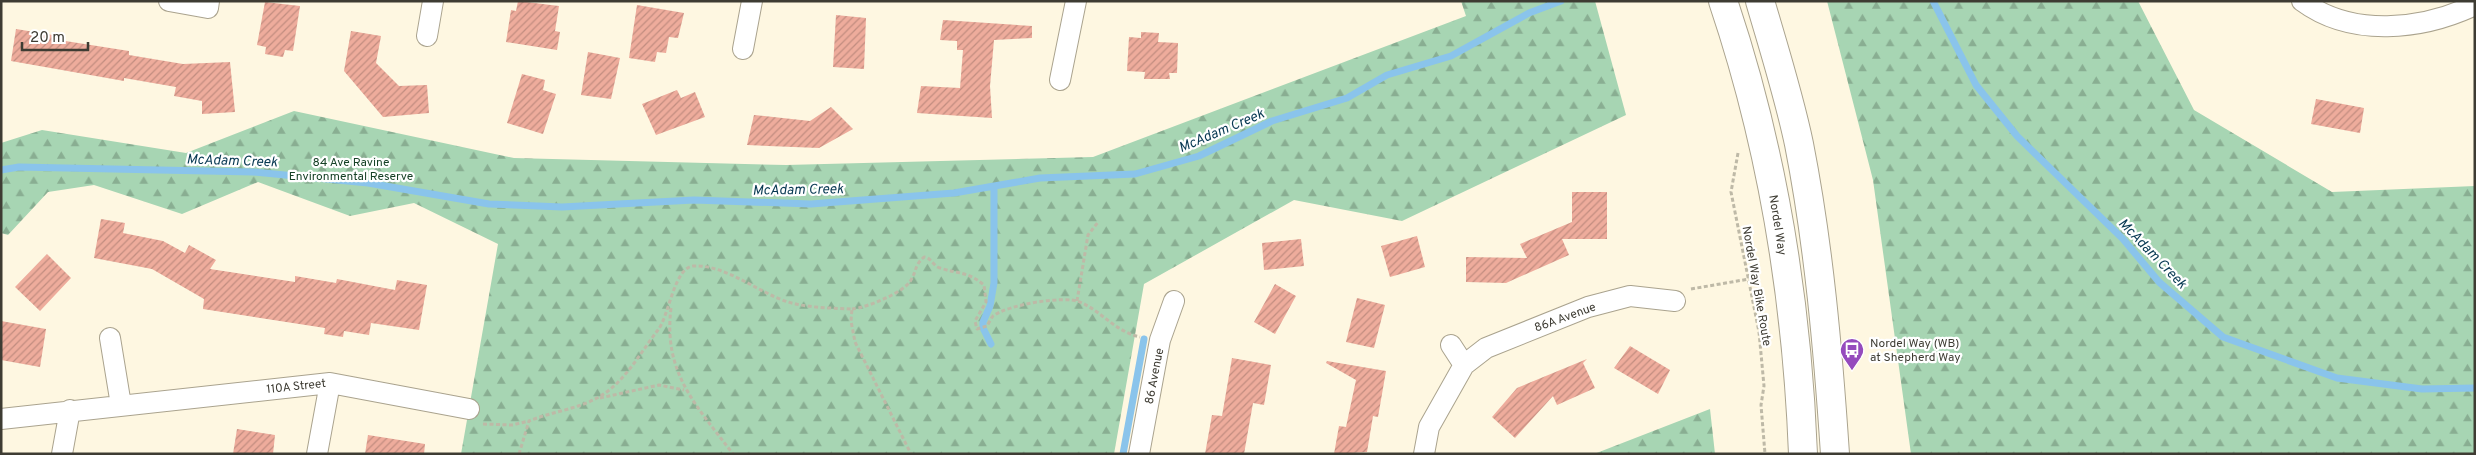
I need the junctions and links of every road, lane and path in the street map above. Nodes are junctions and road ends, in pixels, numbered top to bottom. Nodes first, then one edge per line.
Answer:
1 (169, 1) edge
2 (209, 1) edge
3 (433, 1) edge
4 (752, 1) edge
5 (1076, 1) edge
6 (1723, 1) edge
7 (1760, 1) edge
8 (2302, 1) edge
9 (2475, 5) edge
10 (427, 36) dead end
11 (743, 49) dead end
12 (1060, 80) dead end
13 (1740, 148) dead end
14 (1099, 221) dead end
15 (1749, 279) junction
16 (672, 297) junction
17 (1174, 300) dead end
18 (1077, 301) junction
19 (1675, 301) joint
20 (852, 309) junction
21 (110, 338) dead end
22 (1148, 338) dead end
23 (1451, 346) dead end
24 (1464, 365) junction
25 (330, 382) junction
26 (685, 390) junction
27 (597, 398) junction
28 (121, 406) junction
29 (70, 410) junction
30 (472, 416) joint
31 (1, 419) edge
32 (529, 422) junction
33 (62, 454) edge
34 (317, 454) edge
35 (519, 454) edge
36 (733, 454) edge
37 (911, 454) edge
38 (1139, 454) edge
39 (1424, 454) edge
40 (1765, 454) edge
41 (1803, 454) edge
42 (1835, 454) edge

1 - 2 street
3 - 10 street
4 - 11 street
5 - 12 street
6 - 41 main road, Nordel Way
7 - 42 main road
8 - 9 street
13 - 15 path, Nordel Way Bike Route
14 - 18 path
15 - 19 path
15 - 40 path, Nordel Way Bike Route
16 - 20 path
16 - 26 path
16 - 27 path
17 - 38 street, 86 Avenue
18 - 20 path
18 - 22 path
19 - 24 street, 86A Avenue
20 - 37 path
21 - 28 street
23 - 24 street
24 - 39 street, 86A Avenue
25 - 28 street, 110A Street
25 - 30 street, 110A Street
25 - 34 street
26 - 27 path
26 - 36 path
27 - 32 path
28 - 29 street, 110A Street
29 - 31 street, 110A Street
29 - 33 street
30 - 32 path
32 - 35 path

